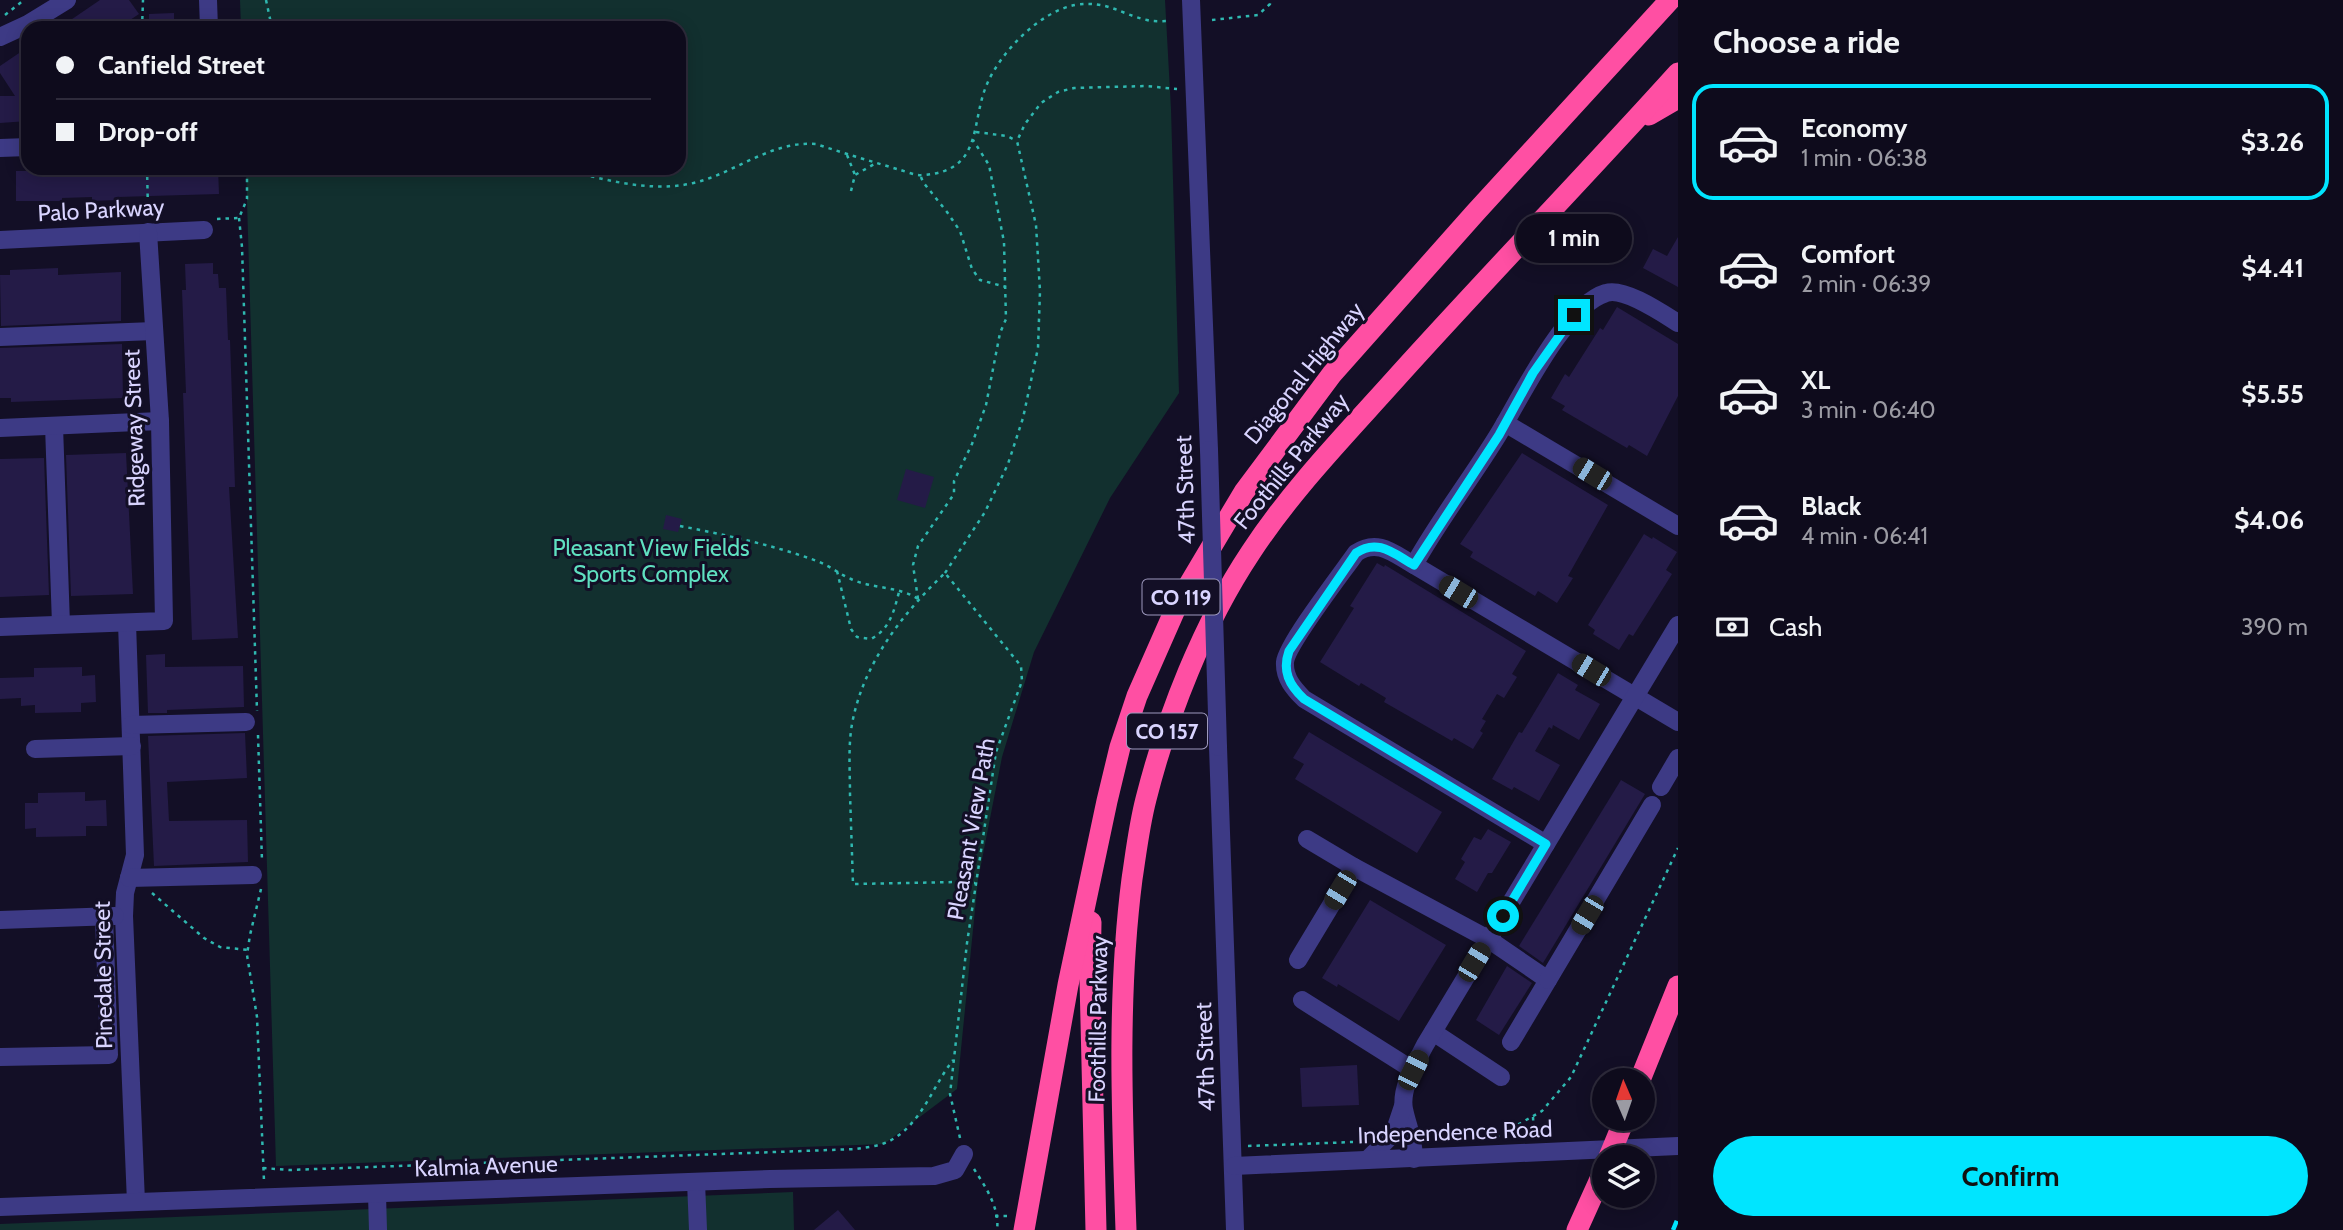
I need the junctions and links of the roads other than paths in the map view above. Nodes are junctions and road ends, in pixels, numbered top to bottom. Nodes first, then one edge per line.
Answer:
1 (67, 0) edge
2 (208, 0) edge
3 (1191, 0) edge
4 (1670, 0) edge
5 (33, 21) edge
6 (209, 21) edge
7 (21, 27) edge
8 (0, 37) edge
9 (1678, 74) edge
10 (1678, 98) edge
11 (1627, 130) junction
12 (21, 147) edge
13 (0, 148) edge
14 (204, 230) road end
15 (148, 232) junction
16 (0, 240) edge
17 (1678, 323) edge
18 (154, 331) junction
19 (0, 337) edge
20 (160, 421) junction
21 (1505, 423) junction
22 (54, 426) junction
23 (0, 428) edge
24 (1678, 526) edge
25 (1414, 565) junction
26 (127, 623) junction
27 (61, 624) junction
28 (1678, 625) edge
29 (0, 627) edge
30 (1635, 696) junction
31 (246, 722) dead end
32 (1678, 722) edge
33 (131, 725) junction
34 (132, 746) junction
35 (35, 750) dead end
36 (1678, 758) edge
37 (1661, 787) dead end
38 (1652, 806) dead end
39 (1307, 839) dead end
40 (1546, 844) junction
41 (1096, 850) junction
42 (1354, 867) junction
43 (253, 875) dead end
44 (137, 878) junction
45 (124, 916) junction
46 (104, 917) junction
47 (0, 920) edge
48 (1488, 939) junction
49 (1298, 960) dead end
50 (1548, 980) junction
51 (1678, 986) edge
52 (1302, 1000) dead end
53 (1433, 1032) junction
54 (1511, 1042) dead end
55 (130, 1053) junction
56 (109, 1055) junction
57 (0, 1057) edge
58 (1645, 1068) edge
59 (1413, 1070) junction
60 (1500, 1077) dead end
61 (1403, 1106) junction
62 (1678, 1146) edge
63 (1655, 1150) edge
64 (964, 1154) road end
65 (1414, 1158) junction
66 (1592, 1158) edge
67 (1367, 1160) junction
68 (1234, 1166) junction
69 (696, 1182) junction
70 (377, 1194) junction
71 (1592, 1196) edge
72 (136, 1202) junction
73 (0, 1207) edge
74 (378, 1230) edge
75 (698, 1230) edge
76 (1024, 1230) edge
77 (1096, 1230) edge
78 (1126, 1230) edge
79 (1235, 1230) edge
80 (1577, 1230) edge

1 - 5 street
2 - 6 street
3 - 68 street, 47th Street, bridge
4 - 41 highway, Diagonal Highway / CO 119
7 - 8 street
9 - 11 highway, Foothills Parkway / CO 157
10 - 11 highway
11 - 78 highway, Foothills Parkway / CO 157
12 - 13 street
14 - 15 street, Palo Parkway
15 - 16 street, Palo Parkway
15 - 18 street, Ridgeway Street
17 - 21 street
18 - 19 street
18 - 20 street, Ridgeway Street
20 - 22 street
20 - 26 street, Ridgeway Street
21 - 24 street
21 - 25 street
22 - 23 street
22 - 27 street
25 - 30 street
25 - 40 street
26 - 27 street
26 - 33 street, Pinedale Street
27 - 29 street
28 - 30 street
30 - 32 street
30 - 40 street
31 - 33 street
33 - 34 street, Pinedale Street
34 - 35 street
34 - 44 street, Pinedale Street
36 - 37 street
38 - 50 street
39 - 42 street
40 - 48 street
41 - 76 highway, CO 119
41 - 77 highway, Foothills Parkway
42 - 48 street
42 - 49 street
43 - 44 street
44 - 45 street, Pinedale Street
45 - 46 street
45 - 55 street, Pinedale Street
46 - 47 street
46 - 56 street
48 - 50 street
48 - 53 street
50 - 54 street
51 - 58 highway
52 - 59 street
53 - 59 street
53 - 60 street
55 - 56 street
55 - 72 street, Pinedale Street
56 - 57 street
59 - 61 street
61 - 65 street
61 - 67 street
62 - 63 street, Independence Road
64 - 69 street, Kalmia Avenue
65 - 66 street, Independence Road
65 - 67 street, Independence Road
67 - 68 street, Independence Road
68 - 79 street, 47th Street
69 - 70 street, Kalmia Avenue
69 - 75 street
70 - 72 street, Kalmia Avenue
70 - 74 street
71 - 80 highway
72 - 73 street, Kalmia Avenue

